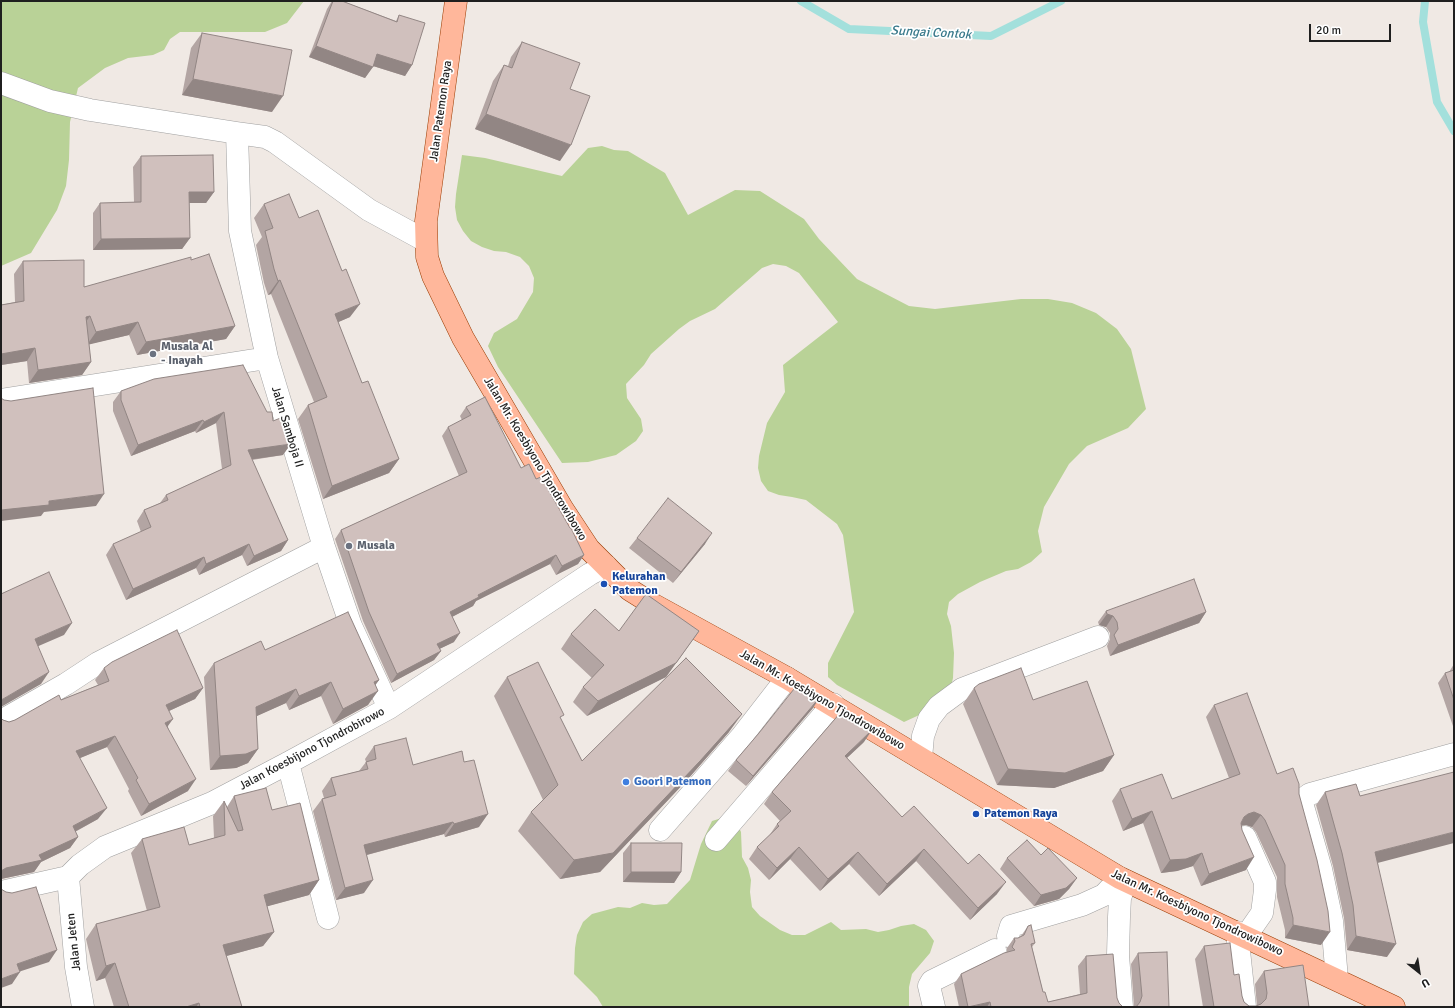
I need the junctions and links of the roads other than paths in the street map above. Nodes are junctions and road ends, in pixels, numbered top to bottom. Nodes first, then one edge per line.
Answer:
1 (456, 1) edge
2 (1, 83) edge
3 (237, 134) junction
4 (426, 231) junction
5 (266, 358) junction
6 (1, 400) edge
7 (324, 547) junction
8 (606, 566) junction
9 (1098, 637) dead end
10 (787, 678) junction
11 (833, 704) junction
12 (389, 708) junction
13 (1, 721) edge
14 (1454, 754) edge
15 (921, 758) junction
16 (288, 763) junction
17 (660, 830) dead end
18 (1245, 837) edge
19 (716, 840) dead end
20 (68, 876) junction
21 (1123, 880) junction
22 (1, 892) edge
23 (328, 918) dead end
24 (1241, 934) junction
25 (1337, 979) junction
26 (83, 1007) edge
27 (934, 1007) edge
28 (1122, 1007) edge
29 (1245, 1007) edge
30 (1394, 1007) edge

1 - 4 main road, Jalan Patemon Raya
2 - 3 street
3 - 4 street
3 - 5 street, Jalan Samboja II
4 - 8 main road, Jalan Mr. Koesbiyono Tjondrowibowo
5 - 6 street
5 - 7 street, Jalan Samboja II
7 - 12 street, Jalan Samboja II
7 - 13 street
8 - 10 main road, Jalan Mr. Koesbiyono Tjondrowibowo
8 - 12 street, Jalan Koesbijono Tjondrobirowo
9 - 15 street
10 - 11 main road, Jalan Mr. Koesbiyono Tjondrowibowo
10 - 17 street
11 - 15 main road, Jalan Mr. Koesbiyono Tjondrowibowo
11 - 19 street
12 - 16 street, Jalan Koesbijono Tjondrobirowo
14 - 25 street
15 - 21 main road, Jalan Mr. Koesbiyono Tjondrowibowo
16 - 20 street, Jalan Koesbijono Tjondrobirowo
16 - 23 street
18 - 24 street
20 - 22 street, Jalan Koesbijono Tjondrobirowo
20 - 26 street, Jalan Jeten
21 - 24 main road, Jalan Mr. Koesbiyono Tjondrowibowo
21 - 27 street
21 - 28 street
24 - 25 main road, Jalan Mr. Koesbiyono Tjondrowibowo
24 - 29 street
25 - 30 main road, Jalan Mr. Koesbiyono Tjondrowibowo

